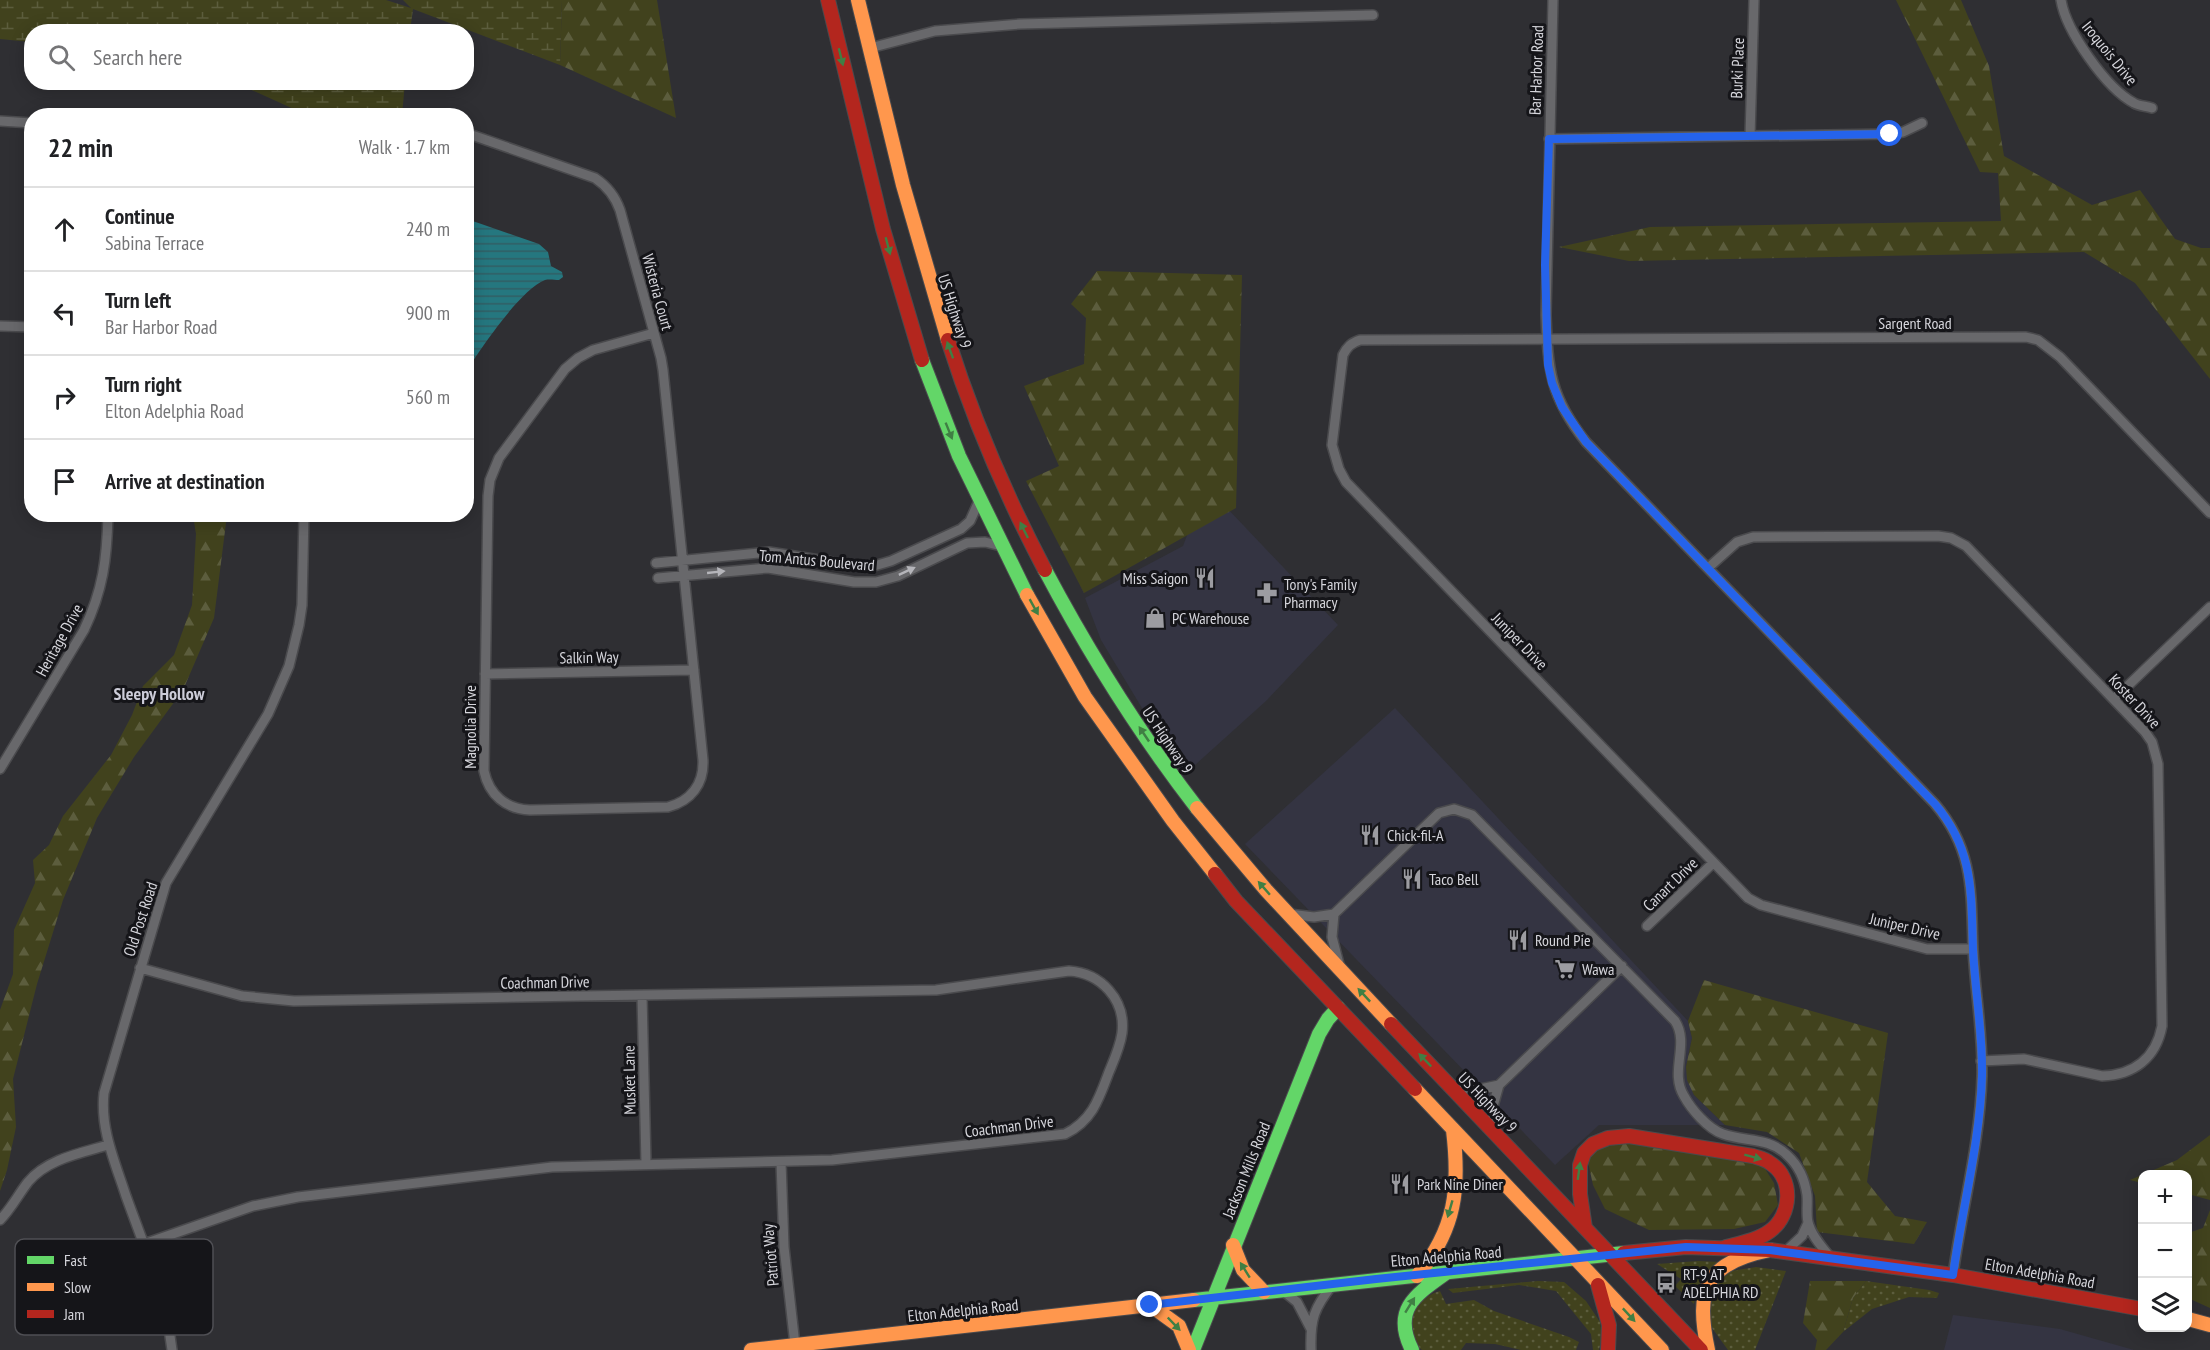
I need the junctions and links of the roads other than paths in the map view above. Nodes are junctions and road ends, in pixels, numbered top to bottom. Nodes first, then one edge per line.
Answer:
1 (828, 0) edge
2 (858, 0) edge
3 (1553, 0) edge
4 (1754, 0) edge
5 (2061, 0) edge
6 (1373, 15) dead end
7 (870, 48) junction
8 (2152, 108) dead end
9 (0, 121) edge
10 (24, 122) edge
11 (1922, 123) dead end
12 (474, 136) edge
13 (1750, 136) junction
14 (1549, 139) junction
15 (0, 326) edge
16 (24, 327) edge
17 (654, 333) junction
18 (1547, 339) junction
19 (979, 501) junction
20 (2210, 513) edge
21 (108, 522) edge
22 (304, 522) edge
23 (1001, 546) junction
24 (683, 560) junction
25 (656, 563) dead end
26 (1708, 568) junction
27 (685, 576) junction
28 (658, 578) dead end
29 (2210, 607) edge
30 (694, 670) junction
31 (485, 674) junction
32 (2114, 699) junction
33 (0, 769) edge
34 (1713, 863) junction
35 (1287, 914) junction
36 (1334, 914) junction
37 (1647, 926) dead end
38 (1973, 949) junction
39 (1622, 966) junction
40 (140, 968) junction
41 (1340, 969) junction
42 (642, 996) junction
43 (1338, 1008) junction
44 (1981, 1061) junction
45 (1498, 1086) junction
46 (1452, 1089) junction
47 (1491, 1129) junction
48 (1453, 1130) junction
49 (108, 1145) junction
50 (781, 1161) junction
51 (646, 1163) junction
52 (0, 1220) edge
53 (1808, 1223) junction
54 (1585, 1228) junction
55 (142, 1239) edge
56 (158, 1239) edge
57 (1233, 1245) junction
58 (1726, 1247) junction
59 (1770, 1250) junction
60 (1785, 1252) junction
61 (1611, 1255) junction
62 (1830, 1257) junction
63 (1574, 1259) junction
64 (1446, 1273) junction
65 (1953, 1275) junction
66 (1417, 1276) junction
67 (1597, 1281) junction
68 (1333, 1284) junction
69 (1281, 1290) junction
70 (1264, 1292) junction
71 (1212, 1298) junction
72 (1150, 1305) junction
73 (2138, 1308) edge
74 (2192, 1321) edge
75 (2210, 1326) edge
76 (1311, 1329) junction
77 (169, 1335) edge
78 (795, 1345) junction
79 (172, 1350) edge
80 (751, 1350) edge
81 (1191, 1350) edge
82 (1311, 1350) edge
83 (1412, 1350) edge
84 (1608, 1350) edge
85 (1662, 1350) edge
86 (1701, 1350) edge
87 (1708, 1350) edge

1 -> 19 main road
2 - 7 main road, US Highway 9
3 - 14 street, Bar Harbor Road
4 - 13 street, Burki Place
5 - 8 street, Iroquois Drive
6 - 7 street
35 -> 7 main road, US Highway 9
9 - 10 street
11 - 13 street
12 - 17 street, Wisteria Court
13 - 14 street
14 - 18 street, Bar Harbor Road
15 - 16 street
17 - 24 street, Wisteria Court
17 - 31 street, Magnolia Drive
18 - 20 street, Sargent Road
18 - 26 street, Bar Harbor Road
18 - 34 street, Juniper Drive
19 - 23 main road
19 - 24 street, Tom Antus Boulevard
21 - 33 street, Heritage Drive
22 - 40 street, Old Post Road
27 -> 23 street, Tom Antus Boulevard
23 -> 43 main road
24 - 25 street, Tom Antus Boulevard
24 - 27 street, Magnolia Drive
26 - 32 street, Koster Drive
26 - 38 street, Bar Harbor Road
27 - 28 street, Tom Antus Boulevard
27 - 30 street, Magnolia Drive
29 - 32 street
30 - 31 street, Salkin Way
30 - 31 street, Magnolia Drive
32 - 44 street, Koster Drive
34 - 37 street, Canart Drive
34 - 38 street, Juniper Drive
35 - 36 street
35 - 41 main road, US Highway 9
36 - 39 street
36 - 41 street
38 - 44 street, Bar Harbor Road
39 - 45 street
39 - 53 street
40 - 42 street, Coachman Drive
40 - 49 street, Old Post Road
46 -> 41 main road, US Highway 9
42 - 50 street, Coachman Drive
42 - 51 street, Musket Lane
43 - 48 main road
43 - 57 main road, Jackson Mills Road
44 - 65 street, Bar Harbor Road
45 - 46 street
45 - 47 street
46 - 47 main road, US Highway 9
47 - 54 main road, US Highway 9
48 - 63 main road
48 -> 66 main road
49 - 52 street
49 - 55 street, Old Post Road
50 - 51 street, Coachman Drive
50 - 78 street, Patriot Way
51 - 56 street, Coachman Drive
53 - 60 street
53 - 62 street
54 -> 58 main road
54 - 61 main road, US Highway 9
70 -> 57 main road
57 - 71 main road, Jackson Mills Road
58 - 59 main road, Elton Adelphia Road
58 - 61 main road, Elton Adelphia Road
59 - 60 main road, Elton Adelphia Road
59 - 87 main road
60 - 62 main road, Elton Adelphia Road
61 - 63 main road, Elton Adelphia Road
61 - 86 main road, US Highway 9
62 - 65 main road, Elton Adelphia Road
63 - 64 main road, Elton Adelphia Road
63 - 67 main road
64 - 66 main road, Elton Adelphia Road
83 -> 64 main road
65 - 73 main road, Elton Adelphia Road
66 - 68 main road, Elton Adelphia Road
67 - 84 main road
67 -> 85 main road
68 - 69 main road, Elton Adelphia Road
68 - 76 street
69 - 70 main road, Elton Adelphia Road
69 - 76 street
70 - 71 main road, Elton Adelphia Road
71 - 72 main road, Elton Adelphia Road
71 - 81 main road, Jackson Mills Road
72 - 78 main road, Elton Adelphia Road
72 -> 81 main road
74 - 75 main road
76 - 82 street
77 - 79 street, Old Post Road
78 - 80 main road, Elton Adelphia Road

